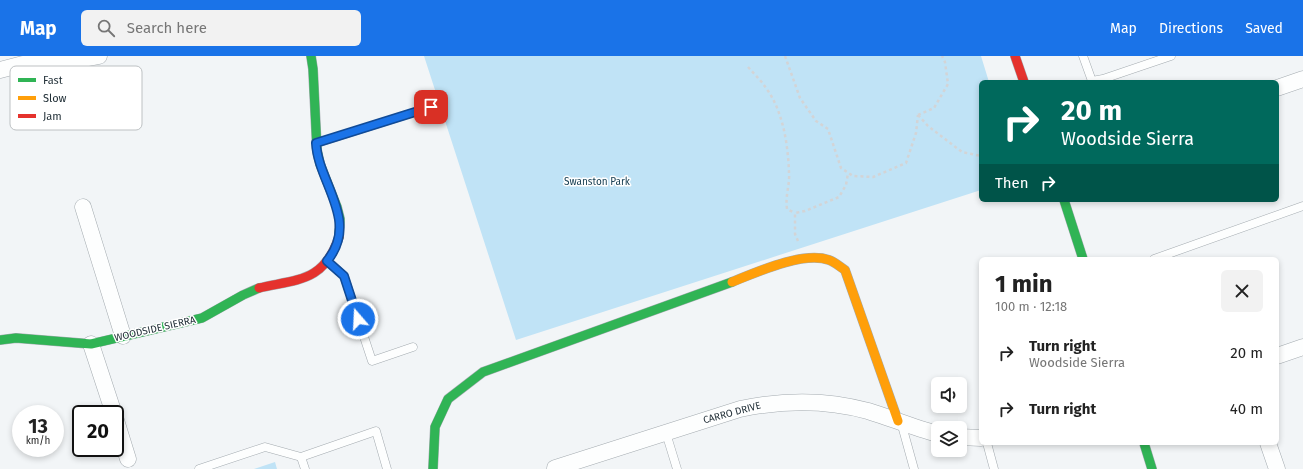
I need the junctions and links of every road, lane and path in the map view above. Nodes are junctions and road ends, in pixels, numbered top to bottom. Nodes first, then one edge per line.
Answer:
1 (99, 56) edge
2 (312, 56) edge
3 (785, 56) edge
4 (942, 56) edge
5 (1015, 56) edge
6 (1083, 56) edge
7 (1171, 56) edge
8 (15, 66) edge
9 (10, 67) edge
10 (748, 67) dead end
11 (0, 70) edge
12 (1303, 79) edge
13 (1023, 80) edge
14 (1092, 80) edge
15 (1098, 80) edge
16 (1279, 87) edge
17 (431, 107) dead end
18 (918, 116) junction
19 (316, 143) junction
20 (979, 156) edge
21 (848, 173) junction
22 (1065, 202) edge
23 (1303, 206) edge
24 (83, 207) dead end
25 (795, 213) junction
26 (1082, 257) edge
27 (1160, 257) edge
28 (806, 260) junction
29 (327, 261) junction
30 (123, 336) junction
31 (0, 340) edge
32 (91, 344) junction
33 (414, 347) dead end
34 (1303, 347) edge
35 (1279, 355) edge
36 (111, 405) edge
37 (899, 422) junction
38 (666, 432) junction
39 (931, 432) edge
40 (967, 437) edge
41 (979, 438) edge
42 (988, 445) edge
43 (1145, 445) edge
44 (1269, 445) edge
45 (124, 446) edge
46 (301, 456) junction
47 (128, 459) dead end
48 (199, 469) edge
49 (305, 469) edge
50 (387, 469) edge
51 (433, 469) edge
52 (555, 469) edge
53 (677, 469) edge
54 (914, 469) edge
55 (994, 469) edge
56 (1152, 469) edge
57 (1277, 469) edge

1 - 8 street
2 - 19 street, WOODSIDE SIERRA
3 - 21 path
4 - 18 path
5 - 13 street
6 - 14 lane
7 - 15 lane
9 - 11 street
10 - 25 path
12 - 16 street
17 - 19 lane
18 - 20 path
18 - 21 path
19 - 29 street, WOODSIDE SIERRA
21 - 25 path
22 - 26 street
23 - 27 lane
24 - 30 street
25 - 28 path
28 - 37 street
28 - 51 street
29 - 30 street, WOODSIDE SIERRA
29 - 33 lane
30 - 32 street, WOODSIDE SIERRA
31 - 32 street, WOODSIDE SIERRA
32 - 36 street
34 - 35 street
37 - 38 street, CARRO DRIVE
37 - 39 street, CARRO DRIVE
37 - 54 lane
38 - 52 street, CARRO DRIVE
38 - 53 lane
40 - 41 street
42 - 55 lane
43 - 56 street
44 - 57 street
45 - 47 street
46 - 48 lane
46 - 49 lane
46 - 50 lane

